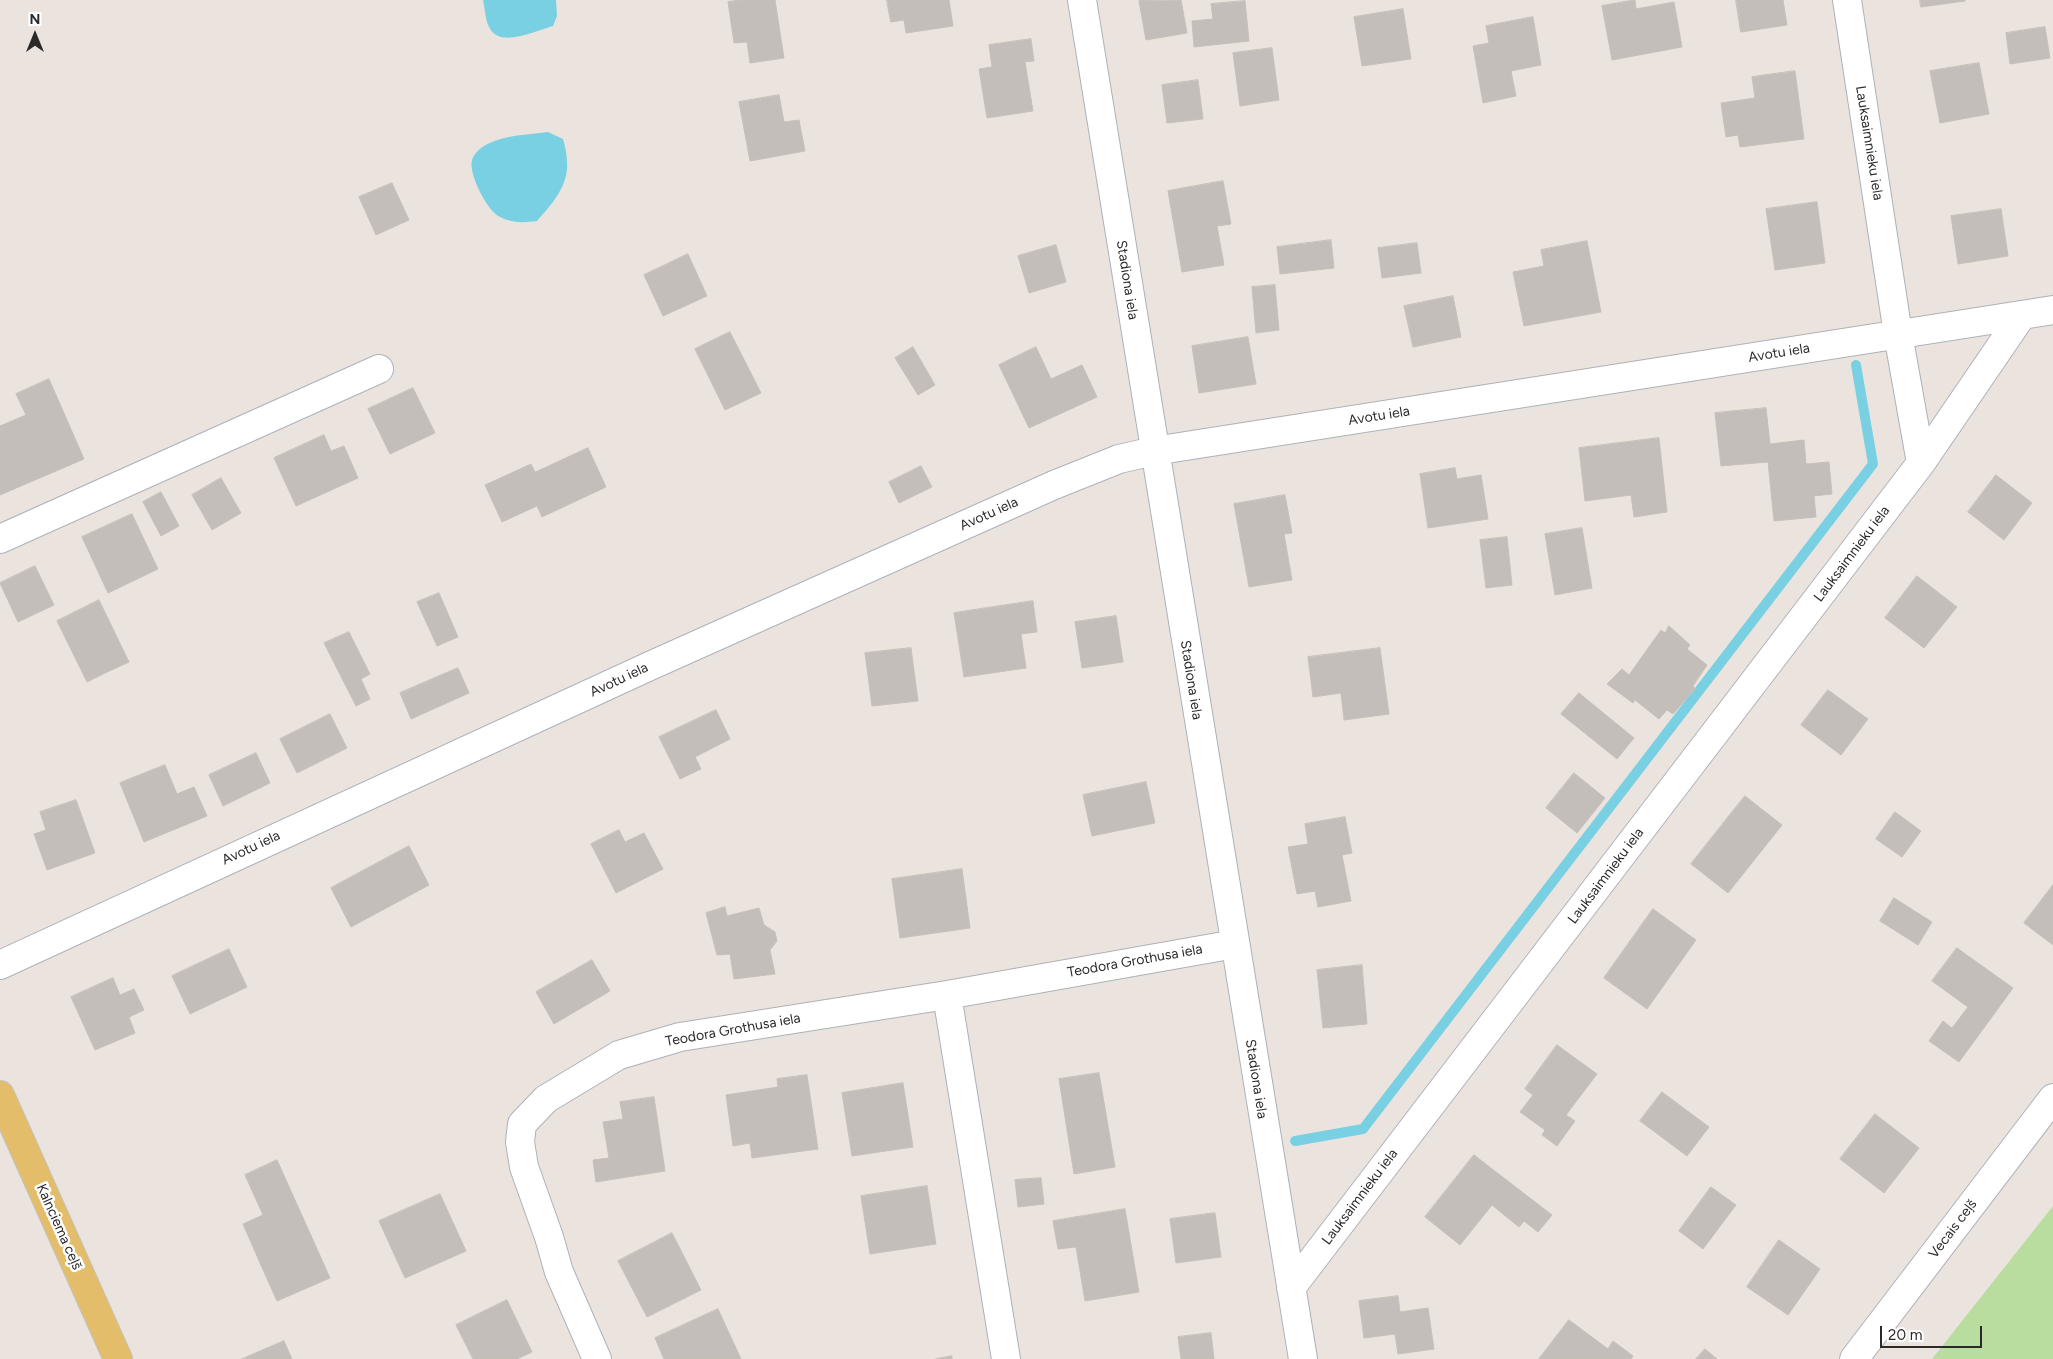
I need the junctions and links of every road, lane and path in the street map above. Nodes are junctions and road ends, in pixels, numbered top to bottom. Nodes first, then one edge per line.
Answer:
1 (1082, 0) edge
2 (1847, 0) edge
3 (2053, 310) edge
4 (2022, 315) junction
5 (1898, 334) junction
6 (379, 369) dead end
7 (1154, 451) junction
8 (1921, 463) junction
9 (0, 539) edge
10 (1235, 944) junction
11 (0, 965) edge
12 (946, 995) junction
13 (0, 1095) edge
14 (2053, 1098) edge
15 (1290, 1288) junction
16 (118, 1359) edge
17 (597, 1359) edge
18 (1006, 1359) edge
19 (1303, 1359) edge
20 (1854, 1359) edge

1 - 7 street, Stadiona iela
2 - 5 street, Lauksaimnieku iela
3 - 4 street, Avotu iela
4 - 5 street, Avotu iela
4 - 8 street, Lauksaimnieku iela
5 - 7 street, Avotu iela
5 - 8 street, Lauksaimnieku iela
6 - 9 street
7 - 10 street, Stadiona iela
7 - 11 street, Avotu iela
8 - 15 street, Lauksaimnieku iela
10 - 12 street, Teodora Grothusa iela
10 - 15 street, Stadiona iela
12 - 17 street, Teodora Grothusa iela
12 - 18 street
13 - 16 main road, Kalnciema ceļš
14 - 20 street, Vecais ceļš
15 - 19 street, Stadiona iela

